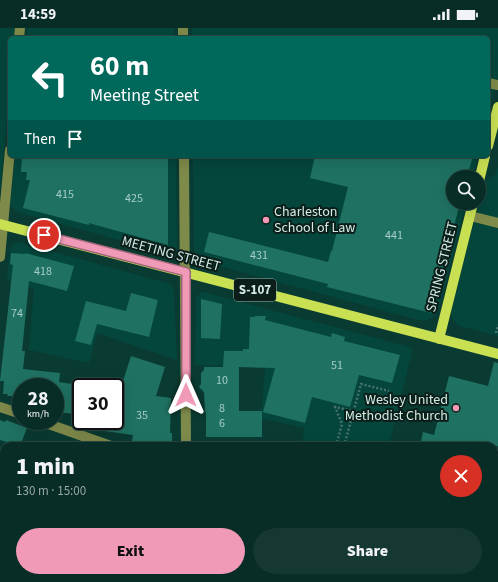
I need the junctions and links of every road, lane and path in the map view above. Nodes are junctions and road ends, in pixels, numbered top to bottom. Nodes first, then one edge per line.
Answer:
1 (498, 107) edge
2 (490, 138) edge
3 (9, 158) edge
4 (184, 158) edge
5 (485, 158) edge
6 (482, 170) edge
7 (471, 210) edge
8 (470, 216) junction
9 (498, 223) edge
10 (2, 224) edge
11 (0, 257) edge
12 (186, 272) junction
13 (498, 325) edge
14 (496, 332) dead end
15 (439, 338) junction
16 (498, 354) edge
17 (389, 391) dead end
18 (0, 407) edge
19 (12, 411) edge
20 (353, 411) junction
21 (342, 424) junction
22 (350, 426) junction
23 (64, 429) edge
24 (100, 442) edge
25 (186, 442) edge
26 (337, 442) edge
27 (345, 442) edge

1 - 2 main road
3 - 10 street
4 - 12 street
5 - 6 main road
7 - 8 main road, SPRING STREET
8 - 9 street
8 - 15 main road, SPRING STREET
10 - 11 street
10 - 12 main road, MEETING STREET / S-107
12 - 15 main road, MEETING STREET / S-107
12 - 25 street
13 - 14 path
15 - 16 main road, MEETING STREET / S-107
17 - 20 path
18 - 19 street
20 - 21 path
20 - 22 path
21 - 22 path
21 - 26 path
22 - 27 path
23 - 24 street

